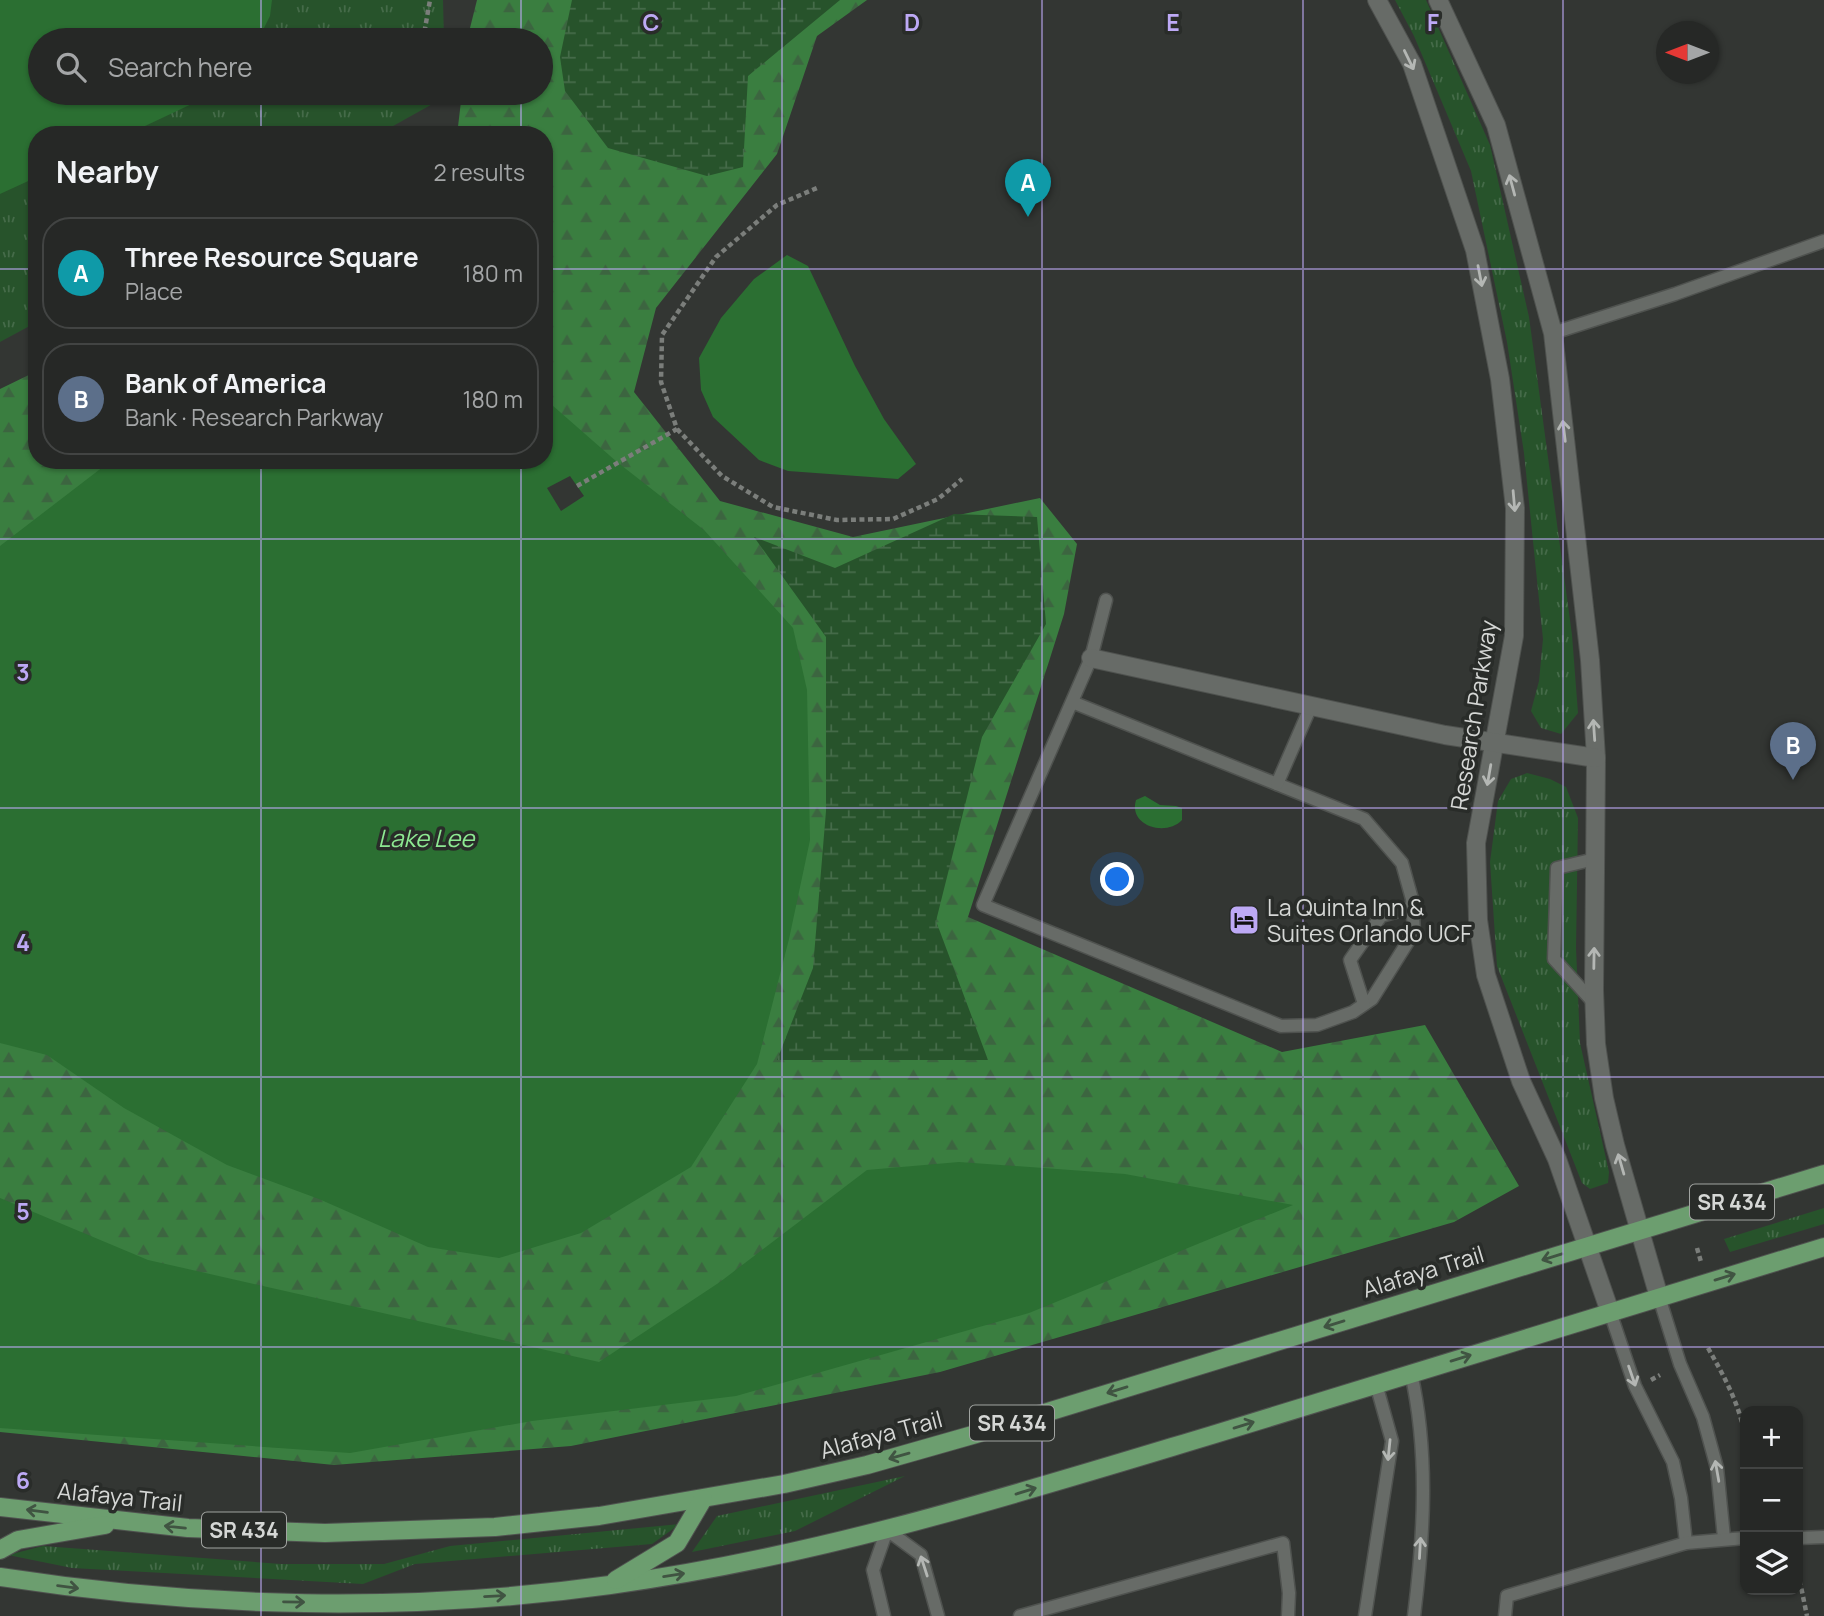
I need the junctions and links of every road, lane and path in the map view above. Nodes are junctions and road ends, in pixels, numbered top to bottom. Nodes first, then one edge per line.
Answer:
1 (430, 0) edge
2 (1377, 0) edge
3 (1438, 0) edge
4 (425, 28) edge
5 (817, 188) dead end
6 (1824, 241) edge
7 (1553, 332) junction
8 (677, 429) junction
9 (962, 480) dead end
10 (577, 486) dead end
11 (1106, 600) dead end
12 (1091, 657) junction
13 (1072, 702) junction
14 (1311, 706) junction
15 (1494, 744) junction
16 (1596, 758) junction
17 (1277, 784) junction
18 (1595, 859) junction
19 (1413, 907) junction
20 (1364, 1004) junction
21 (1595, 1004) junction
22 (1824, 1174) edge
23 (1640, 1229) junction
24 (1587, 1246) junction
25 (1824, 1247) edge
26 (1697, 1248) dead end
27 (1701, 1262) dead end
28 (1659, 1297) junction
29 (1610, 1312) junction
30 (1708, 1348) dead end
31 (1411, 1373) junction
32 (1376, 1384) junction
33 (1740, 1416) edge
34 (702, 1499) junction
35 (0, 1507) edge
36 (122, 1521) junction
37 (887, 1530) junction
38 (1724, 1538) junction
39 (1740, 1538) edge
40 (1803, 1538) edge
41 (1824, 1538) edge
42 (1686, 1543) junction
43 (0, 1550) edge
44 (0, 1577) edge
45 (607, 1586) junction
46 (1803, 1595) edge
47 (325, 1609) edge
48 (1036, 1614) edge
49 (884, 1616) edge
50 (938, 1616) edge
51 (1020, 1616) edge
52 (1288, 1616) edge
53 (1365, 1616) edge
54 (1414, 1616) edge
55 (1505, 1616) edge
56 (1807, 1616) edge

1 - 4 path
2 -> 15 street, Research Parkway
7 -> 3 street
5 - 8 path
6 - 7 lane
16 -> 7 street
8 - 9 path
8 - 10 path
11 - 12 lane
12 - 13 lane
12 - 14 street
13 - 17 lane
13 - 20 lane
14 - 15 street
14 - 17 lane
15 - 16 street
15 -> 24 street, Research Parkway
16 - 18 street
17 - 19 lane
21 -> 18 street
18 - 21 lane
19 - 20 lane
19 - 20 lane
23 -> 21 street
22 - 23 main road, Alafaya Trail / SR 434
23 - 24 main road, Alafaya Trail / SR 434
23 - 28 street
24 - 29 street, Research Parkway
24 -> 34 main road, Alafaya Trail / SR 434
28 -> 25 main road
26 - 27 path
28 - 29 main road
38 -> 28 lane
31 -> 29 main road
29 -> 42 lane
30 - 33 path
31 - 32 main road
54 -> 31 lane
37 -> 32 main road
32 -> 53 lane
34 -> 36 main road, Alafaya Trail / SR 434
34 - 45 main road
36 -> 35 main road, Alafaya Trail / SR 434
36 - 43 main road
45 -> 37 main road
37 - 49 lane
50 -> 37 lane
38 - 39 lane
38 - 42 lane
40 - 41 lane
42 - 55 lane
44 -> 47 main road
47 -> 45 main road
46 - 56 path
48 - 51 lane
48 - 52 lane

